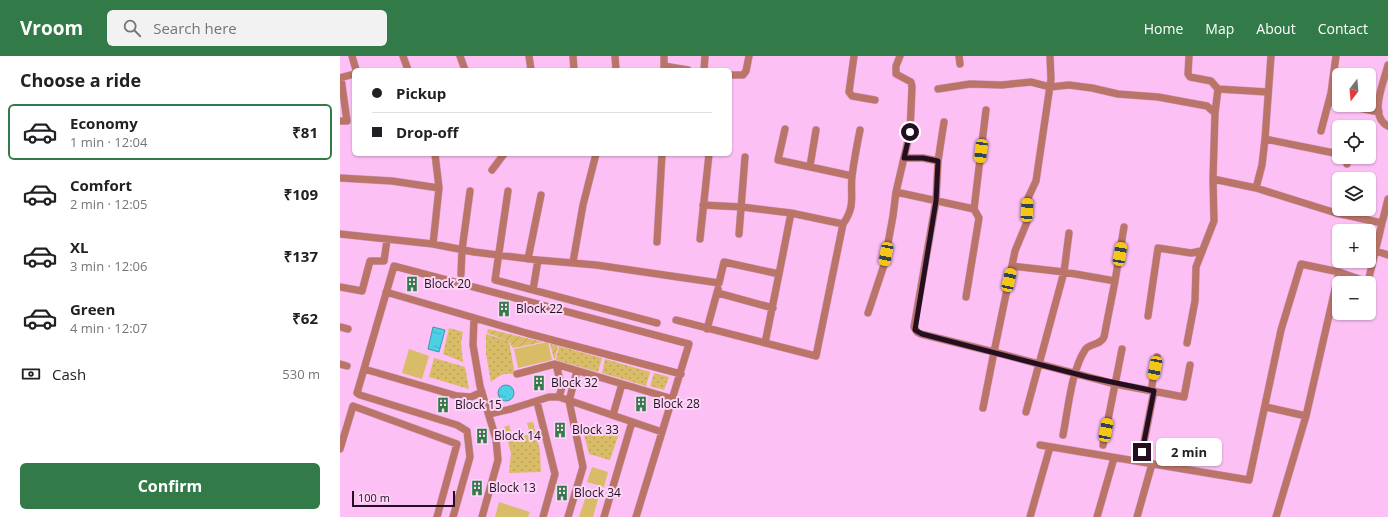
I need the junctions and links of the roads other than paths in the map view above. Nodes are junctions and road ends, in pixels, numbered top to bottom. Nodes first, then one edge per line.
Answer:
1 (352, 56) edge
2 (403, 56) edge
3 (460, 56) edge
4 (529, 56) edge
5 (573, 56) edge
6 (615, 56) edge
7 (664, 56) edge
8 (705, 56) edge
9 (749, 56) edge
10 (854, 56) edge
11 (900, 56) edge
12 (959, 56) edge
13 (1050, 56) edge
14 (1189, 56) edge
15 (1271, 56) edge
16 (1336, 56) edge
17 (960, 64) dead end
18 (1388, 65) edge
19 (355, 68) edge
20 (407, 68) edge
21 (464, 68) edge
22 (531, 68) edge
23 (574, 68) edge
24 (616, 68) edge
25 (664, 68) edge
26 (704, 68) edge
27 (352, 75) edge
28 (732, 75) edge
29 (341, 78) edge
30 (1050, 87) junction
31 (938, 89) dead end
32 (1218, 89) junction
33 (1267, 92) junction
34 (875, 100) dead end
35 (1329, 102) junction
36 (1332, 103) edge
37 (986, 110) dead end
38 (1376, 111) edge
39 (1215, 112) junction
40 (1379, 112) junction
41 (340, 121) edge
42 (944, 122) dead end
43 (1386, 124) edge
44 (785, 129) dead end
45 (816, 130) dead end
46 (860, 130) dead end
47 (1321, 132) dead end
48 (1265, 139) junction
49 (1332, 153) edge
50 (436, 156) edge
51 (502, 156) edge
52 (595, 156) edge
53 (662, 156) edge
54 (709, 156) edge
55 (745, 157) dead end
56 (904, 158) junction
57 (938, 161) junction
58 (810, 166) junction
59 (492, 170) dead end
60 (852, 176) junction
61 (340, 178) edge
62 (1214, 179) junction
63 (439, 188) junction
64 (1256, 188) junction
65 (470, 191) dead end
66 (508, 191) dead end
67 (896, 192) junction
68 (541, 196) dead end
69 (1388, 199) edge
70 (936, 201) junction
71 (703, 204) junction
72 (742, 207) junction
73 (974, 209) junction
74 (791, 213) junction
75 (843, 224) junction
76 (1382, 224) junction
77 (1124, 227) dead end
78 (1069, 233) dead end
79 (340, 234) edge
80 (739, 234) dead end
81 (700, 239) dead end
82 (387, 240) junction
83 (656, 242) dead end
84 (433, 244) junction
85 (462, 250) junction
86 (1376, 251) joint
87 (1201, 252) junction
88 (498, 255) junction
89 (1388, 255) edge
90 (528, 259) junction
91 (538, 260) junction
92 (574, 262) junction
93 (1012, 266) junction
94 (1372, 268) edge
95 (1064, 272) junction
96 (1339, 272) junction
97 (461, 274) dead end
98 (779, 274) junction
99 (1115, 281) junction
100 (719, 283) junction
101 (340, 287) edge
102 (533, 290) junction
103 (386, 292) junction
104 (718, 293) junction
105 (966, 297) dead end
106 (773, 308) junction
107 (868, 313) dead end
108 (1148, 316) dead end
109 (474, 318) junction
110 (676, 320) dead end
111 (657, 323) dead end
112 (340, 327) edge
113 (348, 329) dead end
114 (707, 329) junction
115 (1187, 343) dead end
116 (765, 344) junction
117 (1122, 349) dead end
118 (994, 352) junction
119 (1157, 357) dead end
120 (1039, 364) junction
121 (556, 365) junction
122 (1190, 365) dead end
123 (364, 369) junction
124 (577, 371) junction
125 (517, 374) dead end
126 (680, 374) junction
127 (1075, 374) junction
128 (622, 384) junction
129 (1115, 384) junction
130 (1153, 391) junction
131 (482, 392) junction
132 (559, 397) junction
133 (673, 399) junction
134 (569, 401) junction
135 (538, 402) junction
136 (1266, 407) junction
137 (983, 408) dead end
138 (1026, 412) dead end
139 (489, 414) junction
140 (613, 415) junction
141 (1306, 416) junction
142 (632, 422) junction
143 (662, 432) junction
144 (1063, 435) dead end
145 (1040, 445) dead end
146 (1103, 445) dead end
147 (1050, 447) junction
148 (340, 449) edge
149 (1142, 452) dead end
150 (1114, 458) junction
151 (1152, 464) junction
152 (437, 517) edge
153 (453, 517) edge
154 (482, 517) edge
155 (543, 517) edge
156 (568, 517) edge
157 (604, 517) edge
158 (636, 517) edge
159 (1030, 517) edge
160 (1097, 517) edge
161 (1137, 517) edge
162 (1276, 517) edge

1 - 19 street
2 - 20 street
3 - 21 street
4 - 22 street
5 - 23 street
6 - 24 street
7 - 25 street
8 - 26 street
9 - 28 street
10 - 34 street
11 - 56 street
12 - 17 street
13 - 30 street
14 - 32 street
15 - 33 street
16 - 35 street
18 - 40 street
27 - 29 street
29 - 41 street
30 - 31 street
30 - 39 street
30 - 93 street
32 - 33 street
32 - 39 street
33 - 48 street
35 - 36 street
35 - 47 street
37 - 73 street
38 - 40 street
39 - 62 street
40 - 43 street
42 - 57 street
44 - 58 street
45 - 58 street
46 - 60 street
48 - 49 street
48 - 64 street
50 - 63 street
51 - 59 street
52 - 92 street
53 - 83 street
54 - 71 street
55 - 72 street
56 - 57 street
56 - 67 street
57 - 70 street
58 - 60 street
60 - 75 street
61 - 63 street
62 - 64 street
62 - 87 street
63 - 84 street
64 - 76 street
65 - 85 street
66 - 88 street
67 - 70 street
67 - 107 street
68 - 90 street
69 - 76 street
70 - 73 street
70 - 118 street
71 - 72 street
71 - 81 street
72 - 74 street
72 - 80 street
73 - 105 street
74 - 75 street
74 - 98 street
75 - 116 street
76 - 86 street
77 - 99 street
78 - 95 street
79 - 82 street
82 - 84 street
82 - 101 street
84 - 85 street
85 - 88 street
85 - 97 street
86 - 89 street
87 - 108 street
87 - 115 street
88 - 90 street
88 - 102 street
90 - 91 street
91 - 92 street
91 - 102 street
92 - 100 street
93 - 95 street
93 - 118 street
94 - 96 street
95 - 99 street
95 - 120 street
96 - 136 street
96 - 141 street
98 - 100 street
98 - 106 street
99 - 127 street
100 - 104 street
102 - 111 street
103 - 109 street
103 - 123 street
103 - 126 street
104 - 106 street
104 - 114 street
106 - 116 street
109 - 126 street
109 - 131 street
110 - 114 street
112 - 113 street
114 - 116 street
117 - 129 street
118 - 120 street
118 - 137 street
119 - 130 street
120 - 127 street
120 - 138 street
121 - 124 street
121 - 125 street
121 - 132 street
122 - 130 street
123 - 131 street
123 - 153 street
124 - 128 street
124 - 134 street
126 - 133 street
127 - 129 street
127 - 144 street
128 - 133 street
128 - 140 street
129 - 130 street
129 - 146 street
130 - 149 street
131 - 139 street
132 - 134 street
132 - 135 street
133 - 143 street
134 - 140 street
134 - 156 street
135 - 139 street
135 - 155 street
136 - 141 street
136 - 151 street
139 - 154 street
140 - 142 street
141 - 162 street
142 - 143 street
142 - 157 street
143 - 158 street
145 - 147 street
147 - 150 street
147 - 159 street
148 - 152 street
150 - 151 street
150 - 160 street
151 - 161 street

